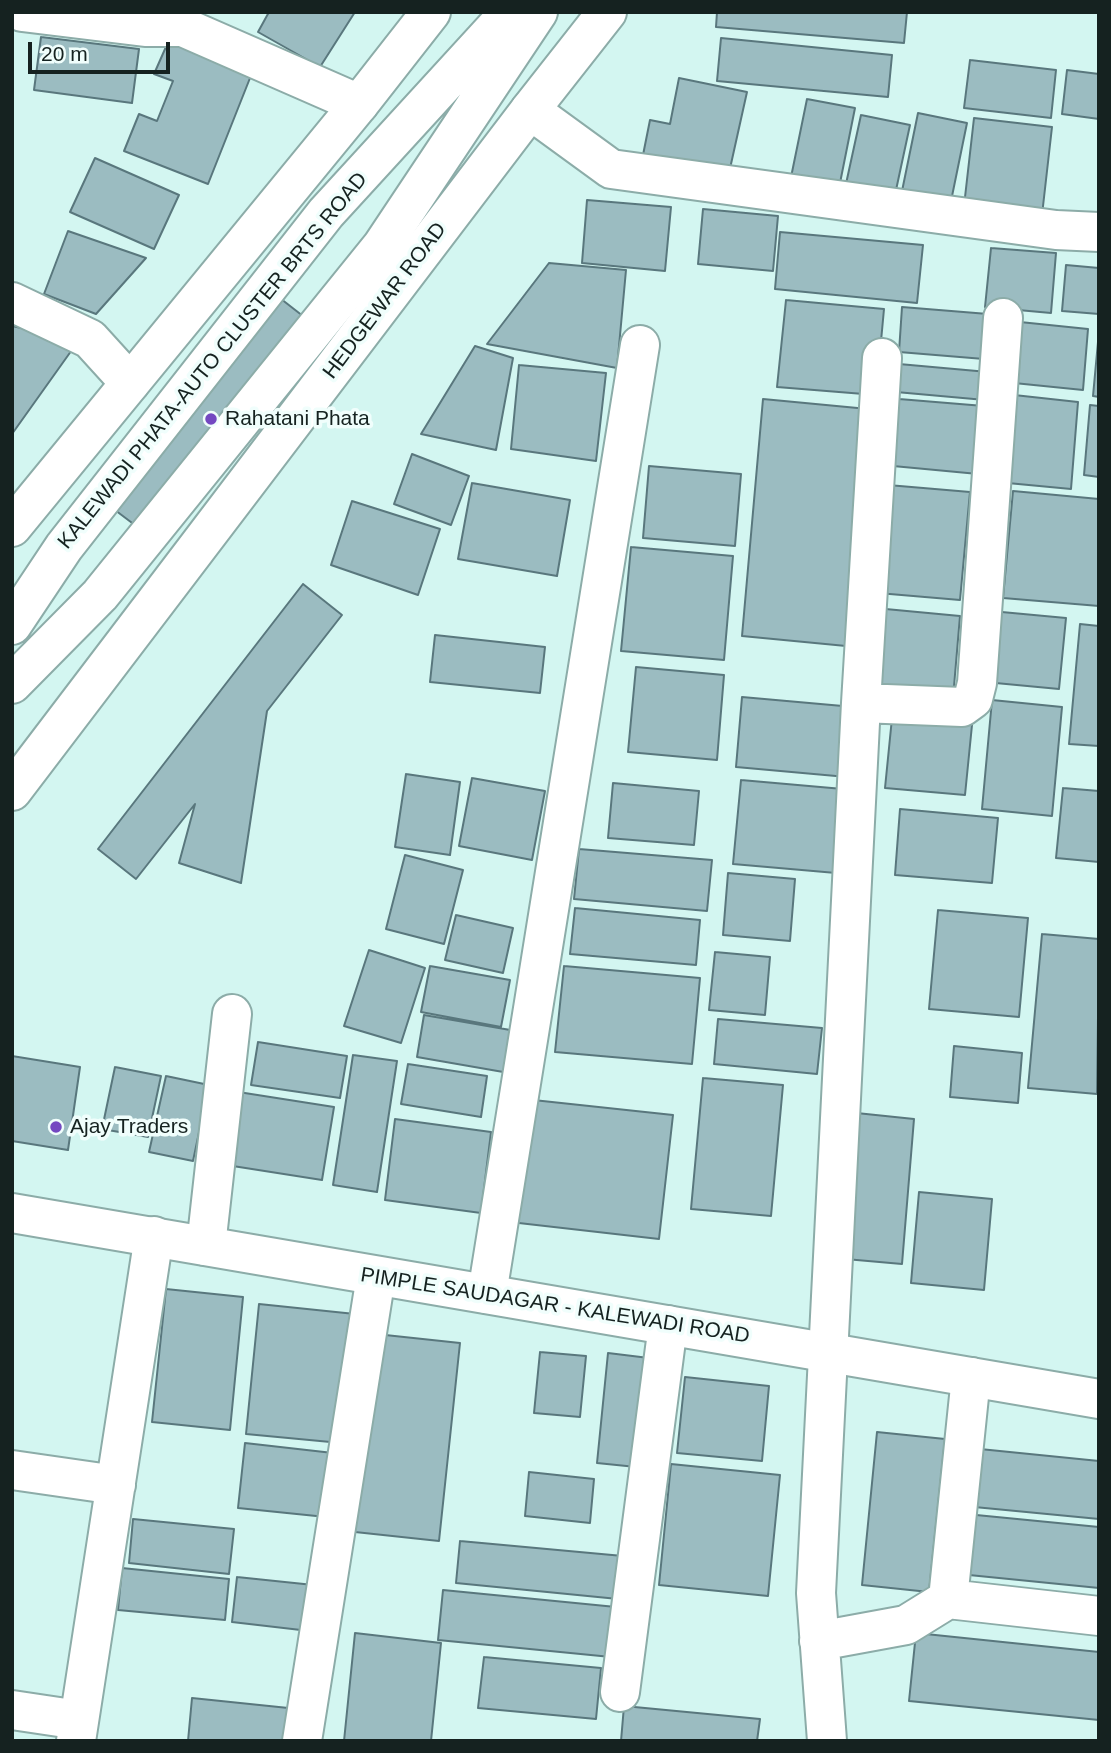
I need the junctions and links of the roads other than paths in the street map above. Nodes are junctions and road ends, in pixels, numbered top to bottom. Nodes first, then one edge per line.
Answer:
1 (22, 12) edge
2 (432, 12) edge
3 (510, 12) edge
4 (538, 12) edge
5 (607, 12) edge
6 (359, 104) junction
7 (530, 110) junction
8 (1099, 232) edge
9 (12, 302) edge
10 (1003, 318) dead end
11 (640, 345) dead end
12 (882, 358) dead end
13 (131, 383) junction
14 (12, 527) edge
15 (12, 625) edge
16 (12, 684) edge
17 (860, 703) junction
18 (12, 791) edge
19 (232, 1014) dead end
20 (12, 1213) edge
21 (154, 1236) junction
22 (206, 1246) junction
23 (376, 1276) junction
24 (487, 1294) junction
25 (668, 1325) junction
26 (828, 1352) junction
27 (971, 1377) junction
28 (1099, 1399) edge
29 (12, 1470) edge
30 (116, 1485) junction
31 (948, 1600) junction
32 (1099, 1616) edge
33 (819, 1641) junction
34 (620, 1692) dead end
35 (12, 1710) edge
36 (77, 1730) edge
37 (302, 1741) edge
38 (827, 1741) edge

1 - 6 street
2 - 6 street
3 - 15 street, KALEWADI PHATA-AUTO CLUSTER BRTS ROAD
4 - 16 street
5 - 7 street, HEDGEWAR ROAD
6 - 13 street
7 - 8 street
7 - 18 street, HEDGEWAR ROAD
9 - 13 street
10 - 17 street
11 - 24 street
12 - 17 street
13 - 14 street
17 - 26 street
19 - 22 street
20 - 21 street, PIMPLE SAUDAGAR - KALEWADI ROAD
21 - 22 street, PIMPLE SAUDAGAR - KALEWADI ROAD
21 - 30 street
22 - 23 street, PIMPLE SAUDAGAR - KALEWADI ROAD
23 - 24 street, PIMPLE SAUDAGAR - KALEWADI ROAD
23 - 37 street
24 - 25 street, PIMPLE SAUDAGAR - KALEWADI ROAD
25 - 26 street, PIMPLE SAUDAGAR - KALEWADI ROAD
25 - 34 street
26 - 27 street, PIMPLE SAUDAGAR - KALEWADI ROAD
26 - 33 street
27 - 28 street, PIMPLE SAUDAGAR - KALEWADI ROAD
27 - 31 street
29 - 30 street
30 - 36 street
31 - 32 street
31 - 33 street
33 - 38 street
35 - 36 street

